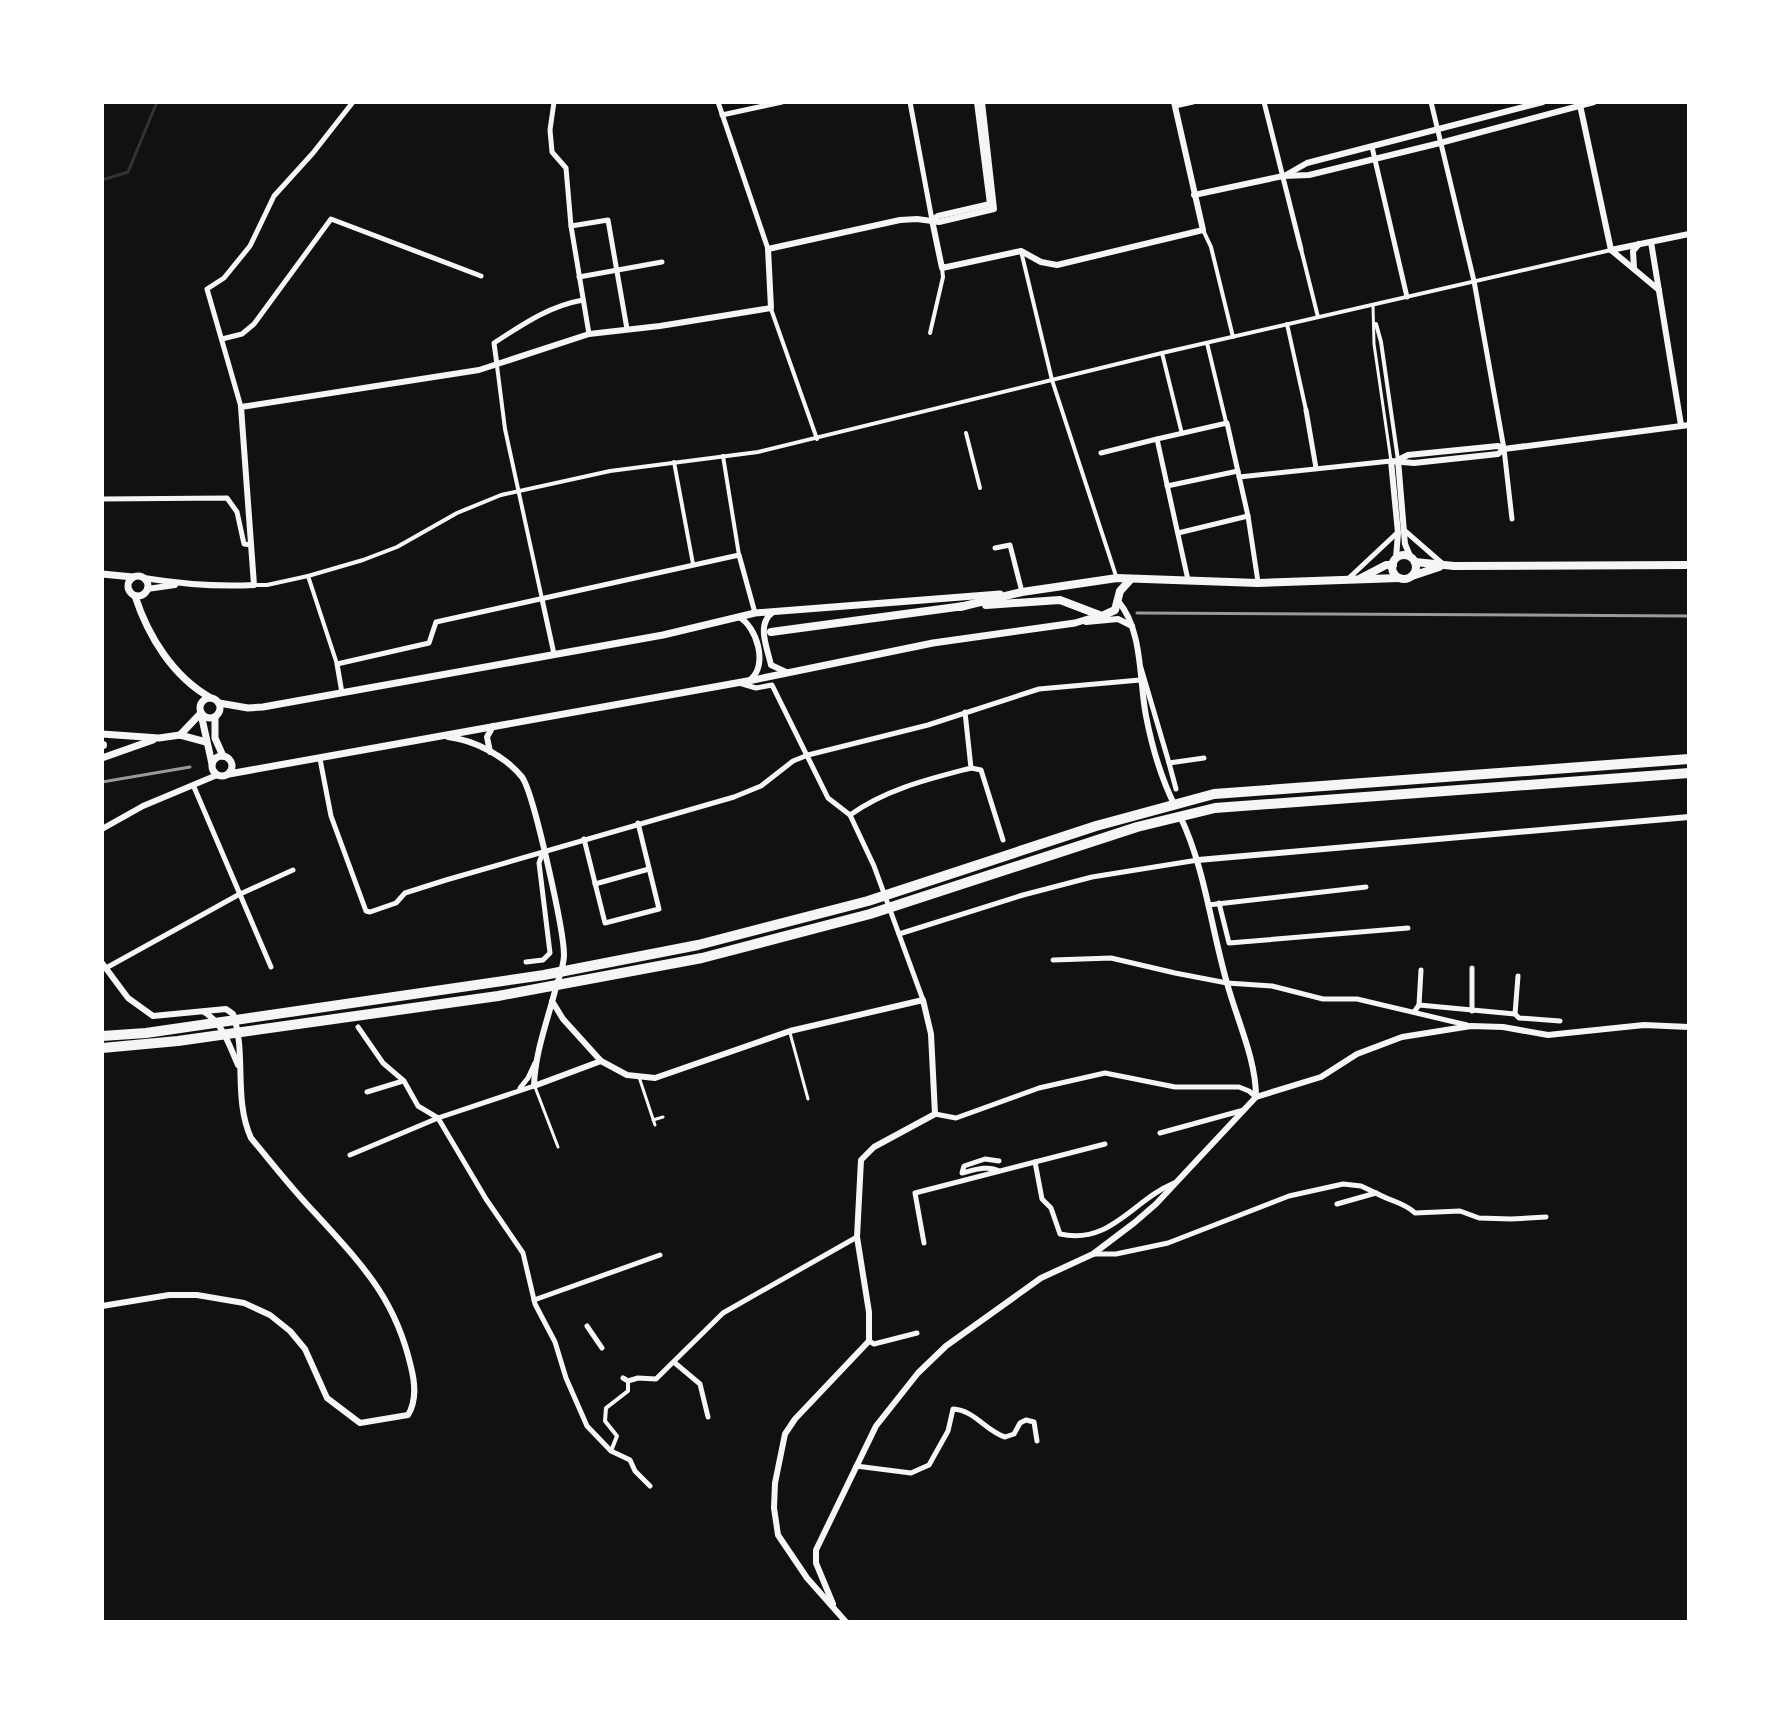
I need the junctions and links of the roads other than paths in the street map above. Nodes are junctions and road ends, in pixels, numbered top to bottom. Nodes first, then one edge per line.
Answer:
1 (353, 102) edge
2 (554, 102) edge
3 (718, 102) edge
4 (782, 102) edge
5 (910, 102) edge
6 (979, 102) edge
7 (1193, 102) edge
8 (1264, 102) edge
9 (1431, 102) edge
10 (1543, 102) edge
11 (1594, 102) edge
12 (1174, 104) edge
13 (1580, 104) edge
14 (722, 115) junction
15 (1437, 131) junction
16 (1440, 143) junction
17 (1372, 147) junction
18 (1375, 159) junction
19 (1283, 176) junction
20 (1194, 195) junction
21 (932, 220) junction
22 (571, 226) junction
23 (1203, 230) junction
24 (1689, 234) edge
25 (1651, 242) junction
26 (1639, 244) junction
27 (768, 249) junction
28 (1301, 249) joint
29 (1611, 250) junction
30 (1021, 251) junction
31 (662, 262) dead end
32 (942, 268) junction
33 (1634, 268) junction
34 (617, 270) junction
35 (481, 276) dead end
36 (579, 277) junction
37 (1474, 281) junction
38 (1659, 290) junction
39 (1407, 297) junction
40 (583, 300) junction
41 (1373, 306) junction
42 (771, 308) junction
43 (1318, 317) junction
44 (1287, 324) junction
45 (1376, 324) joint
46 (627, 329) junction
47 (930, 333) dead end
48 (589, 334) junction
49 (1233, 337) junction
50 (222, 339) junction
51 (1207, 343) junction
52 (1162, 353) junction
53 (497, 366) junction
54 (1052, 380) junction
55 (241, 407) junction
56 (1306, 410) joint
57 (1227, 423) junction
58 (1685, 425) edge
59 (966, 433) dead end
60 (1182, 434) junction
61 (817, 439) junction
62 (1157, 439) junction
63 (1504, 449) junction
64 (1101, 453) dead end
65 (723, 456) junction
66 (1395, 461) junction
67 (674, 462) junction
68 (1316, 468) junction
69 (1238, 474) junction
70 (1167, 486) junction
71 (980, 488) dead end
72 (517, 492) junction
73 (102, 499) edge
74 (1248, 516) junction
75 (1512, 519) dead end
76 (1401, 531) junction
77 (1178, 533) junction
78 (251, 545) junction
79 (995, 548) dead end
80 (739, 555) junction
81 (1412, 559) junction
82 (1395, 562) junction
83 (693, 564) junction
84 (1444, 565) junction
85 (1689, 565) edge
86 (106, 574) edge
87 (308, 576) junction
88 (1412, 576) junction
89 (133, 577) junction
90 (144, 578) junction
91 (1117, 578) junction
92 (1399, 578) junction
93 (1357, 579) junction
94 (1130, 580) junction
95 (1346, 581) junction
96 (1098, 582) junction
97 (1188, 582) junction
98 (1258, 583) junction
99 (180, 584) junction
100 (254, 585) junction
101 (128, 588) junction
102 (1022, 592) junction
103 (142, 593) junction
104 (1118, 598) junction
105 (542, 599) junction
106 (960, 607) junction
107 (773, 612) junction
108 (755, 613) junction
109 (1098, 616) junction
110 (739, 617) junction
111 (1075, 623) junction
112 (1132, 626) junction
113 (771, 632) dead end
114 (554, 654) junction
115 (1138, 659) junction
116 (337, 664) junction
117 (789, 673) junction
118 (1140, 680) junction
119 (747, 681) junction
120 (738, 683) junction
121 (189, 685) junction
122 (342, 693) junction
123 (211, 698) junction
124 (219, 703) junction
125 (201, 709) junction
126 (965, 712) junction
127 (215, 718) junction
128 (495, 725) junction
129 (102, 734) edge
130 (180, 735) junction
131 (445, 736) junction
132 (159, 738) junction
133 (206, 742) junction
134 (490, 752) junction
135 (808, 755) junction
136 (223, 756) junction
137 (102, 758) edge
138 (1204, 758) dead end
139 (320, 759) junction
140 (1689, 759) edge
141 (1169, 763) junction
142 (212, 764) junction
143 (971, 768) junction
144 (1689, 773) edge
145 (229, 774) junction
146 (217, 775) junction
147 (194, 787) junction
148 (1176, 789) dead end
149 (850, 815) junction
150 (1689, 817) edge
151 (638, 823) junction
152 (102, 829) edge
153 (584, 839) junction
154 (1003, 840) dead end
155 (543, 851) junction
156 (1198, 860) junction
157 (649, 869) junction
158 (293, 870) dead end
159 (595, 884) junction
160 (1366, 887) dead end
161 (238, 895) junction
162 (1219, 903) junction
163 (1207, 905) junction
164 (1408, 928) dead end
165 (899, 934) junction
166 (1053, 960) dead end
167 (526, 962) dead end
168 (104, 966) edge
169 (271, 967) dead end
170 (1472, 968) dead end
171 (1421, 970) dead end
172 (1518, 976) dead end
173 (1227, 983) junction
174 (923, 1000) junction
175 (552, 1001) junction
176 (1419, 1005) junction
177 (203, 1011) junction
178 (1472, 1011) junction
179 (1414, 1012) junction
180 (1515, 1014) junction
181 (1560, 1021) dead end
182 (1471, 1026) junction
183 (358, 1027) dead end
184 (1689, 1027) edge
185 (790, 1031) junction
186 (102, 1036) edge
187 (102, 1048) edge
188 (601, 1061) junction
189 (535, 1063) junction
190 (239, 1069) junction
191 (639, 1077) junction
192 (404, 1081) junction
193 (534, 1086) junction
194 (519, 1089) junction
195 (367, 1092) dead end
196 (1256, 1097) junction
197 (808, 1099) dead end
198 (649, 1107) junction
199 (640, 1110) dead end
200 (1247, 1110) junction
201 (935, 1114) junction
202 (663, 1117) dead end
203 (438, 1118) junction
204 (1160, 1133) dead end
205 (1105, 1144) dead end
206 (558, 1147) dead end
207 (350, 1155) dead end
208 (999, 1161) dead end
209 (1035, 1162) junction
210 (999, 1171) junction
211 (1174, 1182) junction
212 (1376, 1193) junction
213 (1337, 1204) dead end
214 (1546, 1217) dead end
215 (857, 1237) junction
216 (924, 1243) dead end
217 (1093, 1254) junction
218 (660, 1255) dead end
219 (534, 1300) junction
220 (102, 1306) edge
221 (587, 1326) dead end
222 (917, 1333) dead end
223 (869, 1341) junction
224 (602, 1348) dead end
225 (675, 1363) junction
226 (625, 1380) joint
227 (708, 1417) dead end
228 (1037, 1441) dead end
229 (611, 1451) junction
230 (856, 1466) junction
231 (650, 1486) dead end
232 (835, 1612) junction
233 (832, 1622) edge
234 (846, 1622) edge

1 - 50 street
2 - 22 street
3 - 14 street
4 - 14 street
5 - 21 street
6 - 21 street
6 - 21 street
7 - 12 street
8 - 19 street
9 - 15 street
10 - 15 street
11 - 13 street
12 - 20 street
13 - 16 street
13 - 29 street
14 - 27 street
15 - 16 street
15 - 17 street
16 - 18 street
16 - 37 street
17 - 18 street
17 - 19 street
18 - 19 street
18 - 39 street
19 - 20 street
19 - 28 street
20 - 23 street
21 - 27 street
21 - 32 street
22 - 34 street
22 - 36 street
23 - 30 street
23 - 49 street
24 - 25 street
25 - 26 street
25 - 38 street
26 - 29 street
26 - 33 street
27 - 42 street
28 - 43 street
29 - 33 street
29 - 37 street
30 - 32 street
30 - 54 street
31 - 34 street
32 - 47 street
33 - 38 street
34 - 36 street
34 - 46 street
35 - 50 street
36 - 40 street
37 - 39 street
37 - 63 street
38 - 58 street
39 - 41 street
40 - 48 street
40 - 53 street
41 - 43 street
41 - 45 lane
42 - 46 street
42 - 61 street
43 - 44 street
44 - 49 street
44 - 56 street
45 - 66 street
46 - 48 street
48 - 53 street
49 - 51 street
50 - 55 street
51 - 52 street
51 - 57 street
52 - 54 street
52 - 60 street
53 - 55 street
53 - 72 street
54 - 61 street
54 - 91 street
55 - 78 street
56 - 68 street
57 - 60 street
57 - 69 street
58 - 63 street
59 - 71 street
60 - 62 street
61 - 65 street
62 - 64 street
62 - 70 street
63 - 66 street
63 - 75 street
65 - 67 street
65 - 80 street
66 - 68 street
66 - 76 street
67 - 72 street
67 - 83 street
68 - 69 street
69 - 70 street
69 - 74 street
70 - 77 street
72 - 87 street
72 - 105 street
73 - 78 street
74 - 77 street
74 - 98 street
76 - 81 street
76 - 82 street
76 - 84 street
76 - 95 street
77 - 97 street
78 - 100 street
79 - 102 street
80 - 83 street
80 - 108 street
81 - 82 main road
81 - 84 main road
81 - 88 main road
82 - 92 main road
82 - 93 main road
83 - 105 street
84 - 85 main road
84 - 88 main road
86 - 89 main road
86 - 101 main road
87 - 100 street
87 - 116 street
88 - 92 main road
89 - 90 main road
89 - 101 main road
90 - 99 street
90 - 103 main road
91 - 94 main road
91 - 96 main road
92 - 93 main road
93 - 95 main road
94 - 97 main road
94 - 104 main road
95 - 98 main road
96 - 102 main road
96 - 104 main road
97 - 98 main road
99 - 100 street
99 - 103 street
101 - 103 main road
102 - 106 main road
102 - 107 main road
103 - 121 main road
104 - 109 main road
104 - 112 street
105 - 114 street
105 - 116 street
106 - 109 main road
106 - 113 main road
107 - 108 main road
107 - 117 street
108 - 110 main road
109 - 111 main road
110 - 114 main road
110 - 119 street
111 - 112 street
111 - 117 main road
112 - 115 street
114 - 122 main road
115 - 118 street
115 - 141 street
116 - 122 street
117 - 119 main road
118 - 126 street
118 - 156 street
119 - 120 main road
120 - 128 main road
120 - 135 street
121 - 123 main road
121 - 125 main road
122 - 124 main road
123 - 124 main road
123 - 125 main road
124 - 127 main road
125 - 127 main road
125 - 130 main road
125 - 133 main road
126 - 135 street
126 - 143 street
127 - 136 main road
128 - 131 main road
128 - 134 street
129 - 132 main road
130 - 132 main road
130 - 133 main road
131 - 134 street
131 - 139 main road
132 - 137 main road
133 - 142 main road
134 - 155 street
135 - 149 street
135 - 151 street
136 - 142 main road
136 - 145 main road
138 - 141 street
139 - 145 main road
139 - 155 street
140 - 186 highway
141 - 148 street
142 - 146 main road
143 - 149 street
143 - 154 street
144 - 187 highway
145 - 146 main road
146 - 147 street
147 - 152 street
147 - 161 street
149 - 165 street
150 - 156 street
151 - 153 street
151 - 157 street
153 - 155 street
153 - 159 street
155 - 167 street
155 - 175 street
156 - 163 street
156 - 165 street
157 - 159 street
157 - 159 street
158 - 161 street
160 - 162 street
161 - 168 street
161 - 169 street
162 - 163 street
162 - 164 street
163 - 173 street
165 - 174 street
166 - 173 street
168 - 177 street
170 - 178 street
171 - 176 street
172 - 180 street
173 - 179 street
173 - 196 street
174 - 185 street
174 - 201 street
175 - 188 street
175 - 189 street
176 - 178 street
176 - 179 street
177 - 190 street
177 - 190 street
178 - 180 street
179 - 182 street
180 - 181 street
182 - 184 street
182 - 196 street
183 - 192 street
185 - 191 street
185 - 197 lane
188 - 191 street
188 - 193 street
189 - 193 street
189 - 194 street
190 - 220 street
191 - 198 lane
192 - 195 street
192 - 203 street
193 - 194 street
193 - 206 lane
194 - 203 street
196 - 200 street
196 - 201 street
198 - 199 lane
198 - 202 lane
200 - 204 street
200 - 211 street
201 - 215 street
203 - 207 street
203 - 219 street
205 - 209 street
208 - 210 street
209 - 210 street
209 - 211 street
210 - 216 street
211 - 217 street
212 - 213 street
212 - 214 street
212 - 217 street
215 - 223 street
215 - 225 street
217 - 230 street
218 - 219 street
219 - 229 street
221 - 224 street
222 - 223 street
223 - 232 street
225 - 226 street
225 - 227 street
226 - 229 street
228 - 230 street
229 - 231 street
230 - 232 street
232 - 233 street
232 - 234 street

